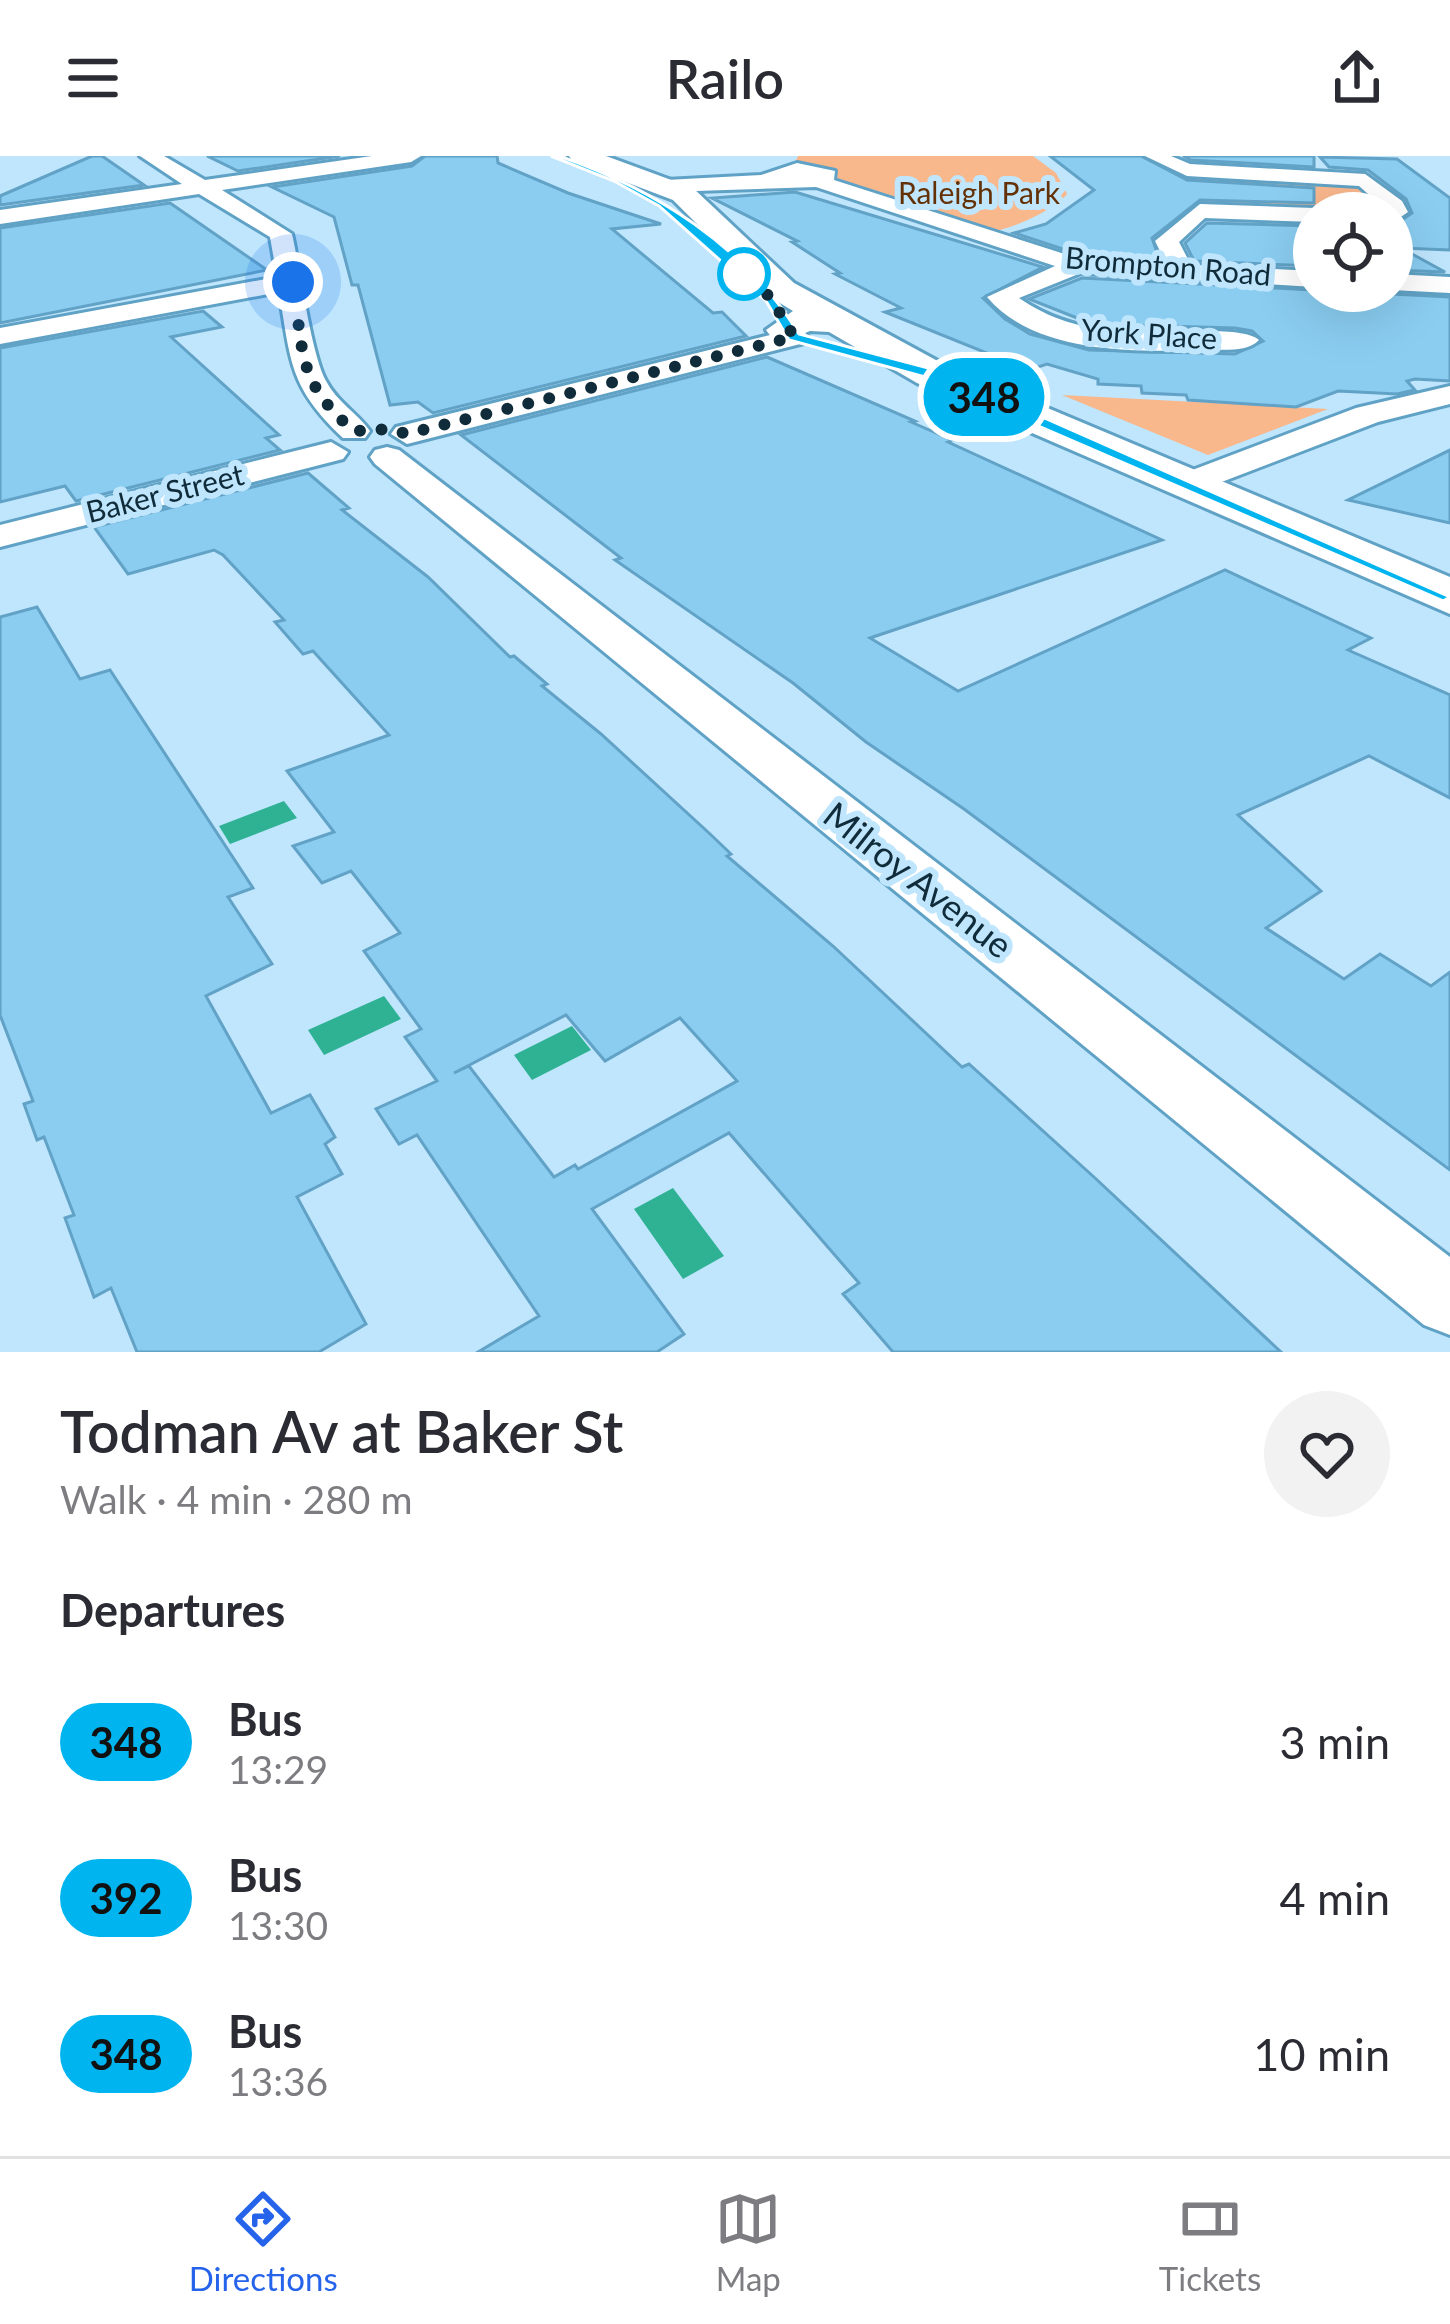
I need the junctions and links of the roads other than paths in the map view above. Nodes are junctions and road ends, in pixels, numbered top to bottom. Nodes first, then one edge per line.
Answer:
1 (150, 156) edge
2 (411, 156) edge
3 (556, 156) edge
4 (1155, 156) edge
5 (591, 164) edge
6 (793, 172) edge
7 (201, 188) junction
8 (1380, 192) edge
9 (668, 198) junction
10 (1293, 214) edge
11 (0, 217) edge
12 (1078, 266) junction
13 (1184, 272) junction
14 (1293, 277) edge
15 (293, 282) junction
16 (1413, 283) edge
17 (1450, 285) edge
18 (816, 331) junction
19 (0, 336) edge
20 (1246, 340) dead end
21 (1450, 395) edge
22 (370, 444) junction
23 (1186, 484) junction
24 (0, 536) edge
25 (1450, 597) edge
26 (1450, 1301) edge

1 - 7 street, Milroy Avenue
2 - 7 street
3 - 5 main road
4 - 8 street
5 - 9 main road
6 - 9 street, Brompton Road
6 - 12 street, Brompton Road
7 - 11 street
7 - 15 street, Milroy Avenue
9 - 18 main road
9 - 18 main road
10 - 13 street
12 - 13 street, Brompton Road
12 - 20 street, York Place
13 - 14 street, Brompton Road
15 - 19 street
15 - 22 street, Milroy Avenue
16 - 17 street
18 - 22 street, Baker Street
18 - 23 main road
21 - 23 street
22 - 24 street, Baker Street
22 - 26 street, Milroy Avenue
23 - 25 main road

